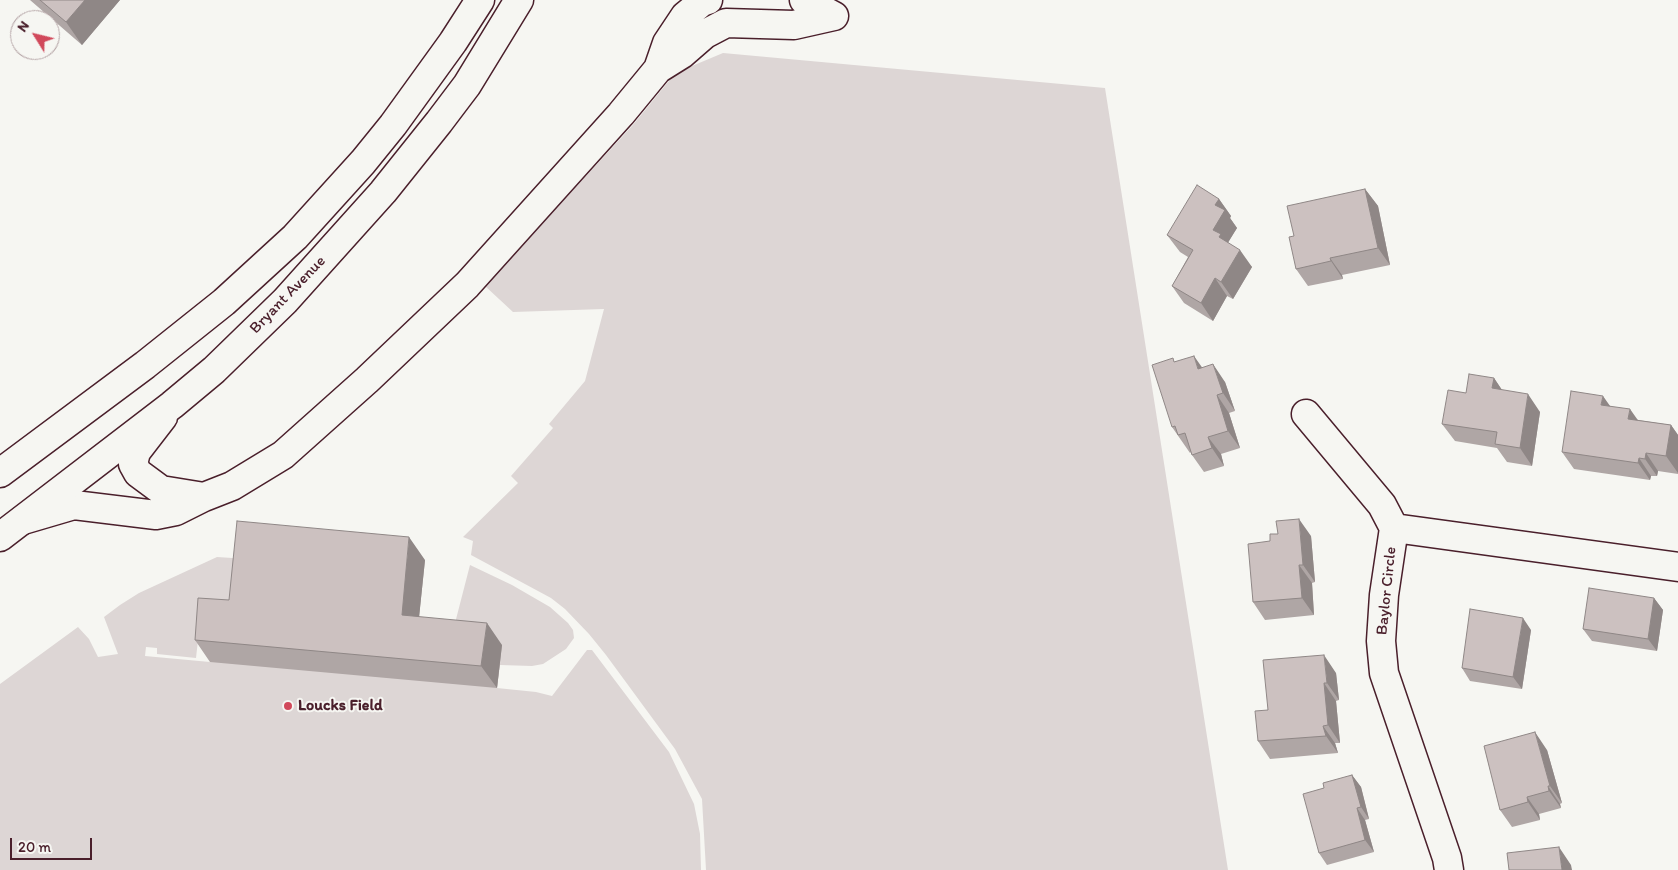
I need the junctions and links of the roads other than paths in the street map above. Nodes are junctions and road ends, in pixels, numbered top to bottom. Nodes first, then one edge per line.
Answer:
1 (480, 0) edge
2 (520, 0) edge
3 (708, 0) edge
4 (804, 0) edge
5 (658, 69) junction
6 (172, 405) junction
7 (1306, 414) dead end
8 (0, 472) edge
9 (204, 497) junction
10 (22, 521) junction
11 (1394, 528) junction
12 (0, 536) edge
13 (1678, 567) edge
14 (1448, 870) edge

1 - 8 street
2 - 6 street, Bryant Avenue
3 - 5 street
4 - 5 street
5 - 9 street
6 - 9 street
6 - 10 street, Bryant Avenue
7 - 11 street
9 - 10 street
10 - 12 street, Bryant Avenue
11 - 13 street, Baylor Circle
11 - 14 street, Baylor Circle

